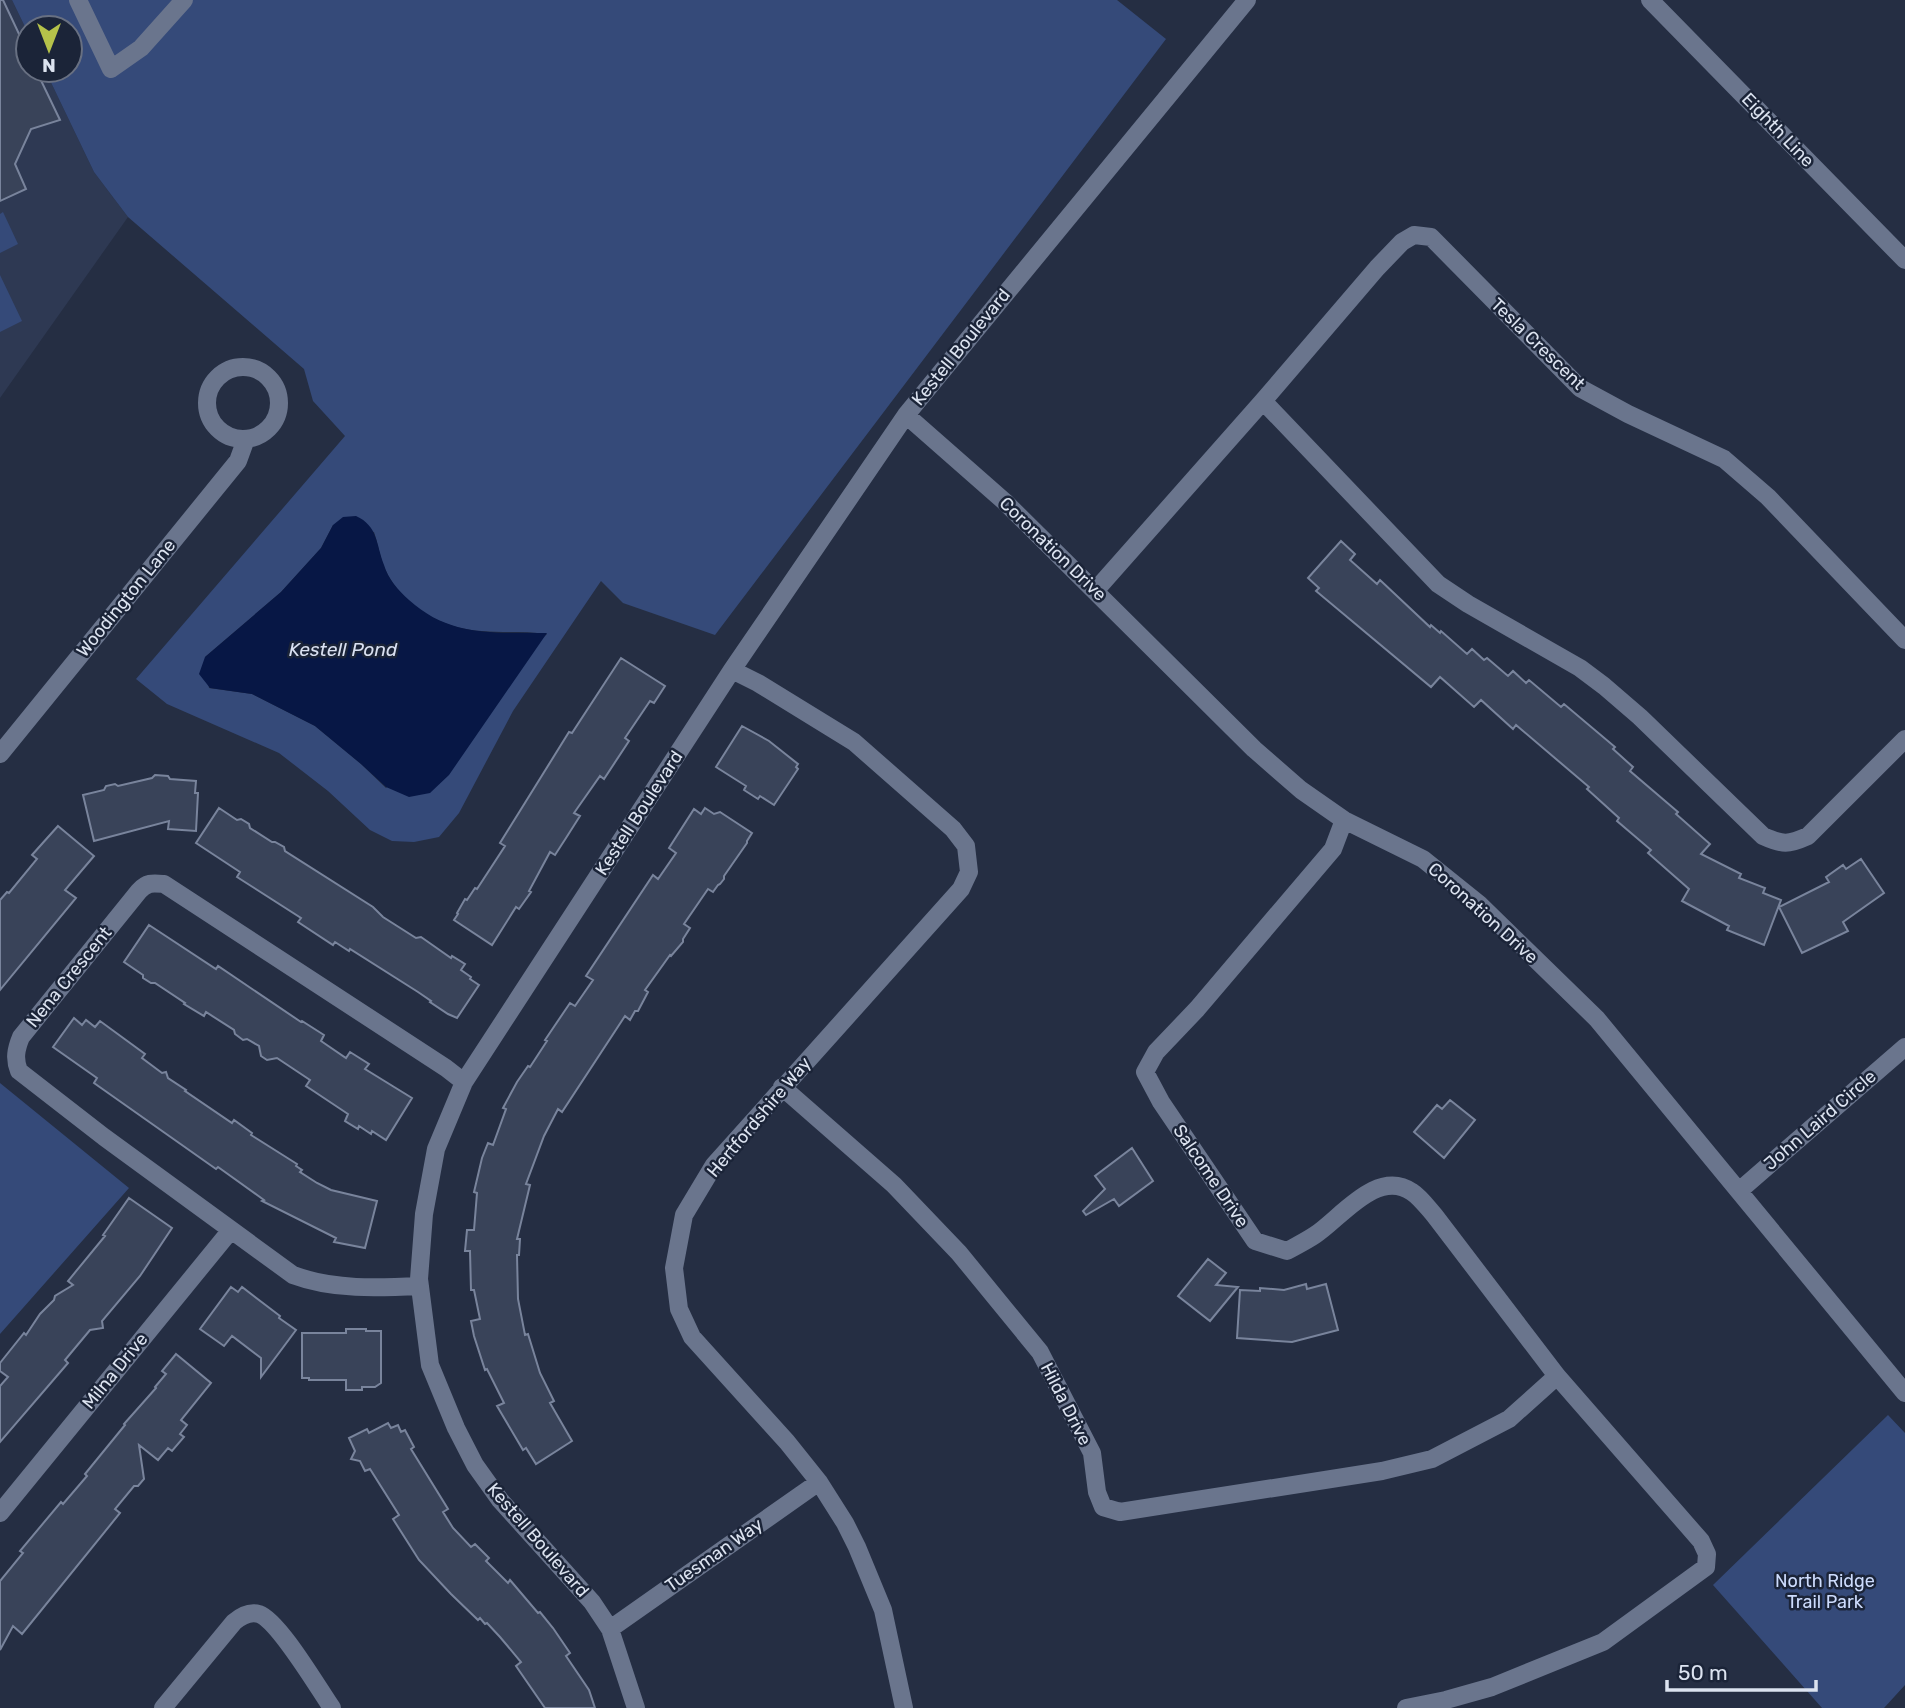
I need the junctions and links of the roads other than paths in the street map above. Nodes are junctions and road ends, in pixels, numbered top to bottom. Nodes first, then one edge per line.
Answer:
1 (78, 0) edge
2 (1247, 0) edge
3 (1650, 0) edge
4 (175, 3) edge
5 (1905, 260) edge
6 (1263, 401) junction
7 (906, 415) junction
8 (246, 439) junction
9 (1095, 591) junction
10 (1905, 640) edge
11 (732, 670) junction
12 (1905, 739) edge
13 (0, 754) edge
14 (1344, 820) junction
15 (1904, 1051) edge
16 (8, 1054) edge
17 (464, 1082) junction
18 (782, 1087) junction
19 (1740, 1191) junction
20 (231, 1230) junction
21 (420, 1286) junction
22 (1557, 1376) junction
23 (1905, 1393) edge
24 (819, 1482) junction
25 (0, 1513) edge
26 (610, 1629) junction
27 (1447, 1704) edge
28 (163, 1708) edge
29 (332, 1708) edge
30 (636, 1708) edge
31 (904, 1708) edge
32 (1406, 1708) edge

1 - 4 street
2 - 7 street, Kestell Boulevard
3 - 5 street, Eighth Line
6 - 9 street, Tesla Crescent
6 - 10 street, Tesla Crescent
6 - 12 street
7 - 9 street, Coronation Drive
7 - 11 street, Kestell Boulevard
8 - 8 street
8 - 13 street, Woodington Lane
9 - 14 street, Coronation Drive
11 - 17 street, Kestell Boulevard
11 - 18 street, Hertfordshire Way
14 - 19 street, Coronation Drive
14 - 22 street, Salcome Drive
15 - 19 street, John Laird Circle
16 - 17 street, Nena Crescent
16 - 20 street, Nena Crescent
17 - 21 street, Kestell Boulevard
18 - 22 street, Hilda Drive
18 - 24 street, Hertfordshire Way
19 - 23 street, Coronation Drive
20 - 21 street, Nena Crescent
20 - 25 street, Milna Drive
21 - 26 street, Kestell Boulevard
22 - 27 street, Salcome Drive
24 - 26 street, Tuesman Way
24 - 31 street, Hertfordshire Way
26 - 30 street, Kestell Boulevard
27 - 32 street
28 - 29 street

